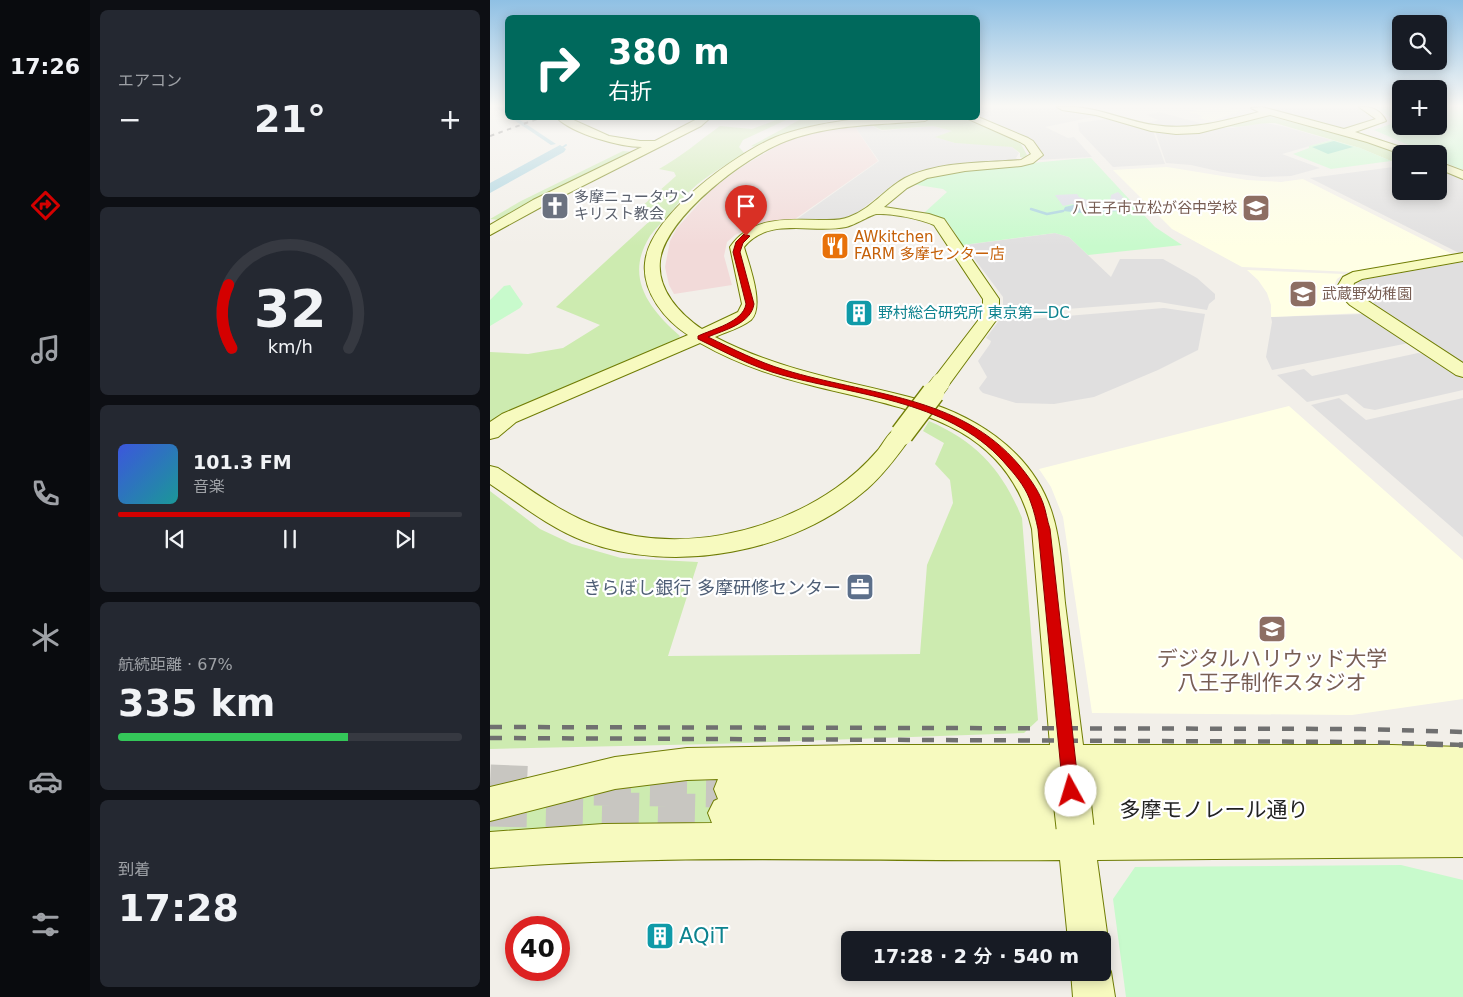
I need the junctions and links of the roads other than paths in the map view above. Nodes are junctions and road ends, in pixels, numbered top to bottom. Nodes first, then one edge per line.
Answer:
1 (620, 154) edge
2 (624, 154) edge
3 (746, 154) edge
4 (1036, 154) edge
5 (1447, 168) edge
6 (1463, 175) edge
7 (526, 196) dead end
8 (872, 210) junction
9 (491, 229) edge
10 (1463, 257) edge
11 (701, 337) junction
12 (1463, 371) edge
13 (490, 432) edge
14 (490, 473) edge
15 (1463, 762) edge
16 (1068, 767) junction
17 (1463, 786) edge
18 (490, 804) edge
19 (1463, 812) edge
20 (1076, 835) junction
21 (1463, 840) edge
22 (490, 850) edge
23 (1087, 931) edge
24 (1092, 981) edge
25 (1094, 997) edge

1 - 7 street
2 - 9 street
3 - 11 street
4 - 8 street
5 - 6 street
8 - 11 street
8 - 14 street, bridge
10 - 12 street
11 - 13 street
11 - 16 street
15 - 16 street
16 - 18 street
16 - 20 street, bridge
17 - 19 street, 多摩モノレール通り
20 - 21 street
20 - 22 street
20 - 23 street
24 - 25 street

